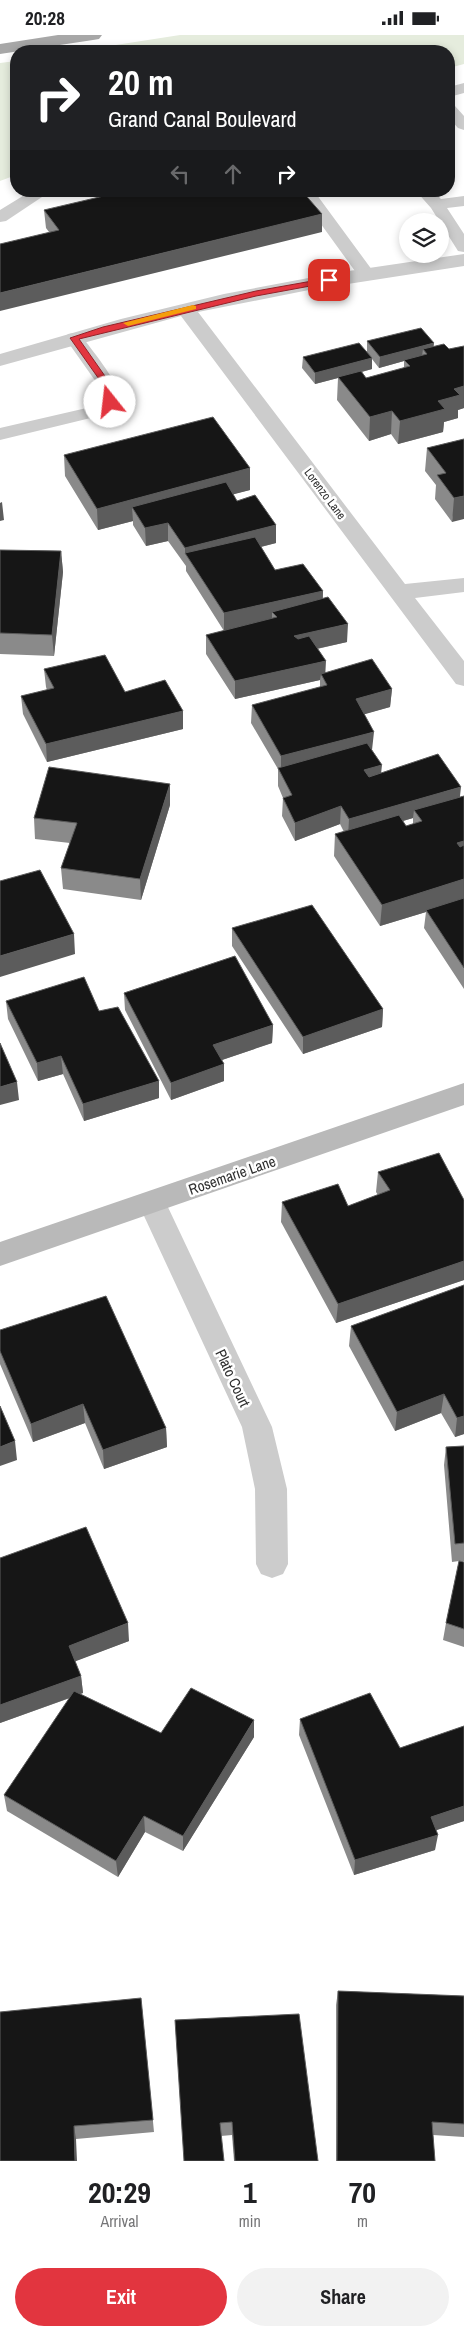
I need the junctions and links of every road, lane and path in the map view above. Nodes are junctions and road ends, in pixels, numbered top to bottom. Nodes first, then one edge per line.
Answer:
1 (93, 35) edge
2 (27, 45) edge
3 (455, 115) edge
4 (464, 125) edge
5 (33, 197) edge
6 (309, 197) edge
7 (430, 197) edge
8 (464, 201) edge
9 (437, 205) junction
10 (0, 217) edge
11 (464, 247) edge
12 (464, 260) edge
13 (366, 274) junction
14 (186, 309) junction
15 (74, 338) junction
16 (0, 360) edge
17 (0, 434) edge
18 (464, 585) edge
19 (399, 592) junction
20 (464, 679) edge
21 (464, 1094) edge
22 (152, 1203) junction
23 (0, 1254) edge
24 (272, 1564) dead end

1 - 2 main road
3 - 4 lane
5 - 10 lane
6 - 13 lane
7 - 9 lane
8 - 9 lane
9 - 11 lane
12 - 13 street
13 - 14 street
14 - 15 street
14 - 19 street, Lorenzo Lane
15 - 16 street
15 - 17 lane
18 - 19 street
19 - 20 street, Lorenzo Lane
21 - 22 street, Rosemarie Lane
22 - 23 street, Rosemarie Lane
22 - 24 street, Plato Court

